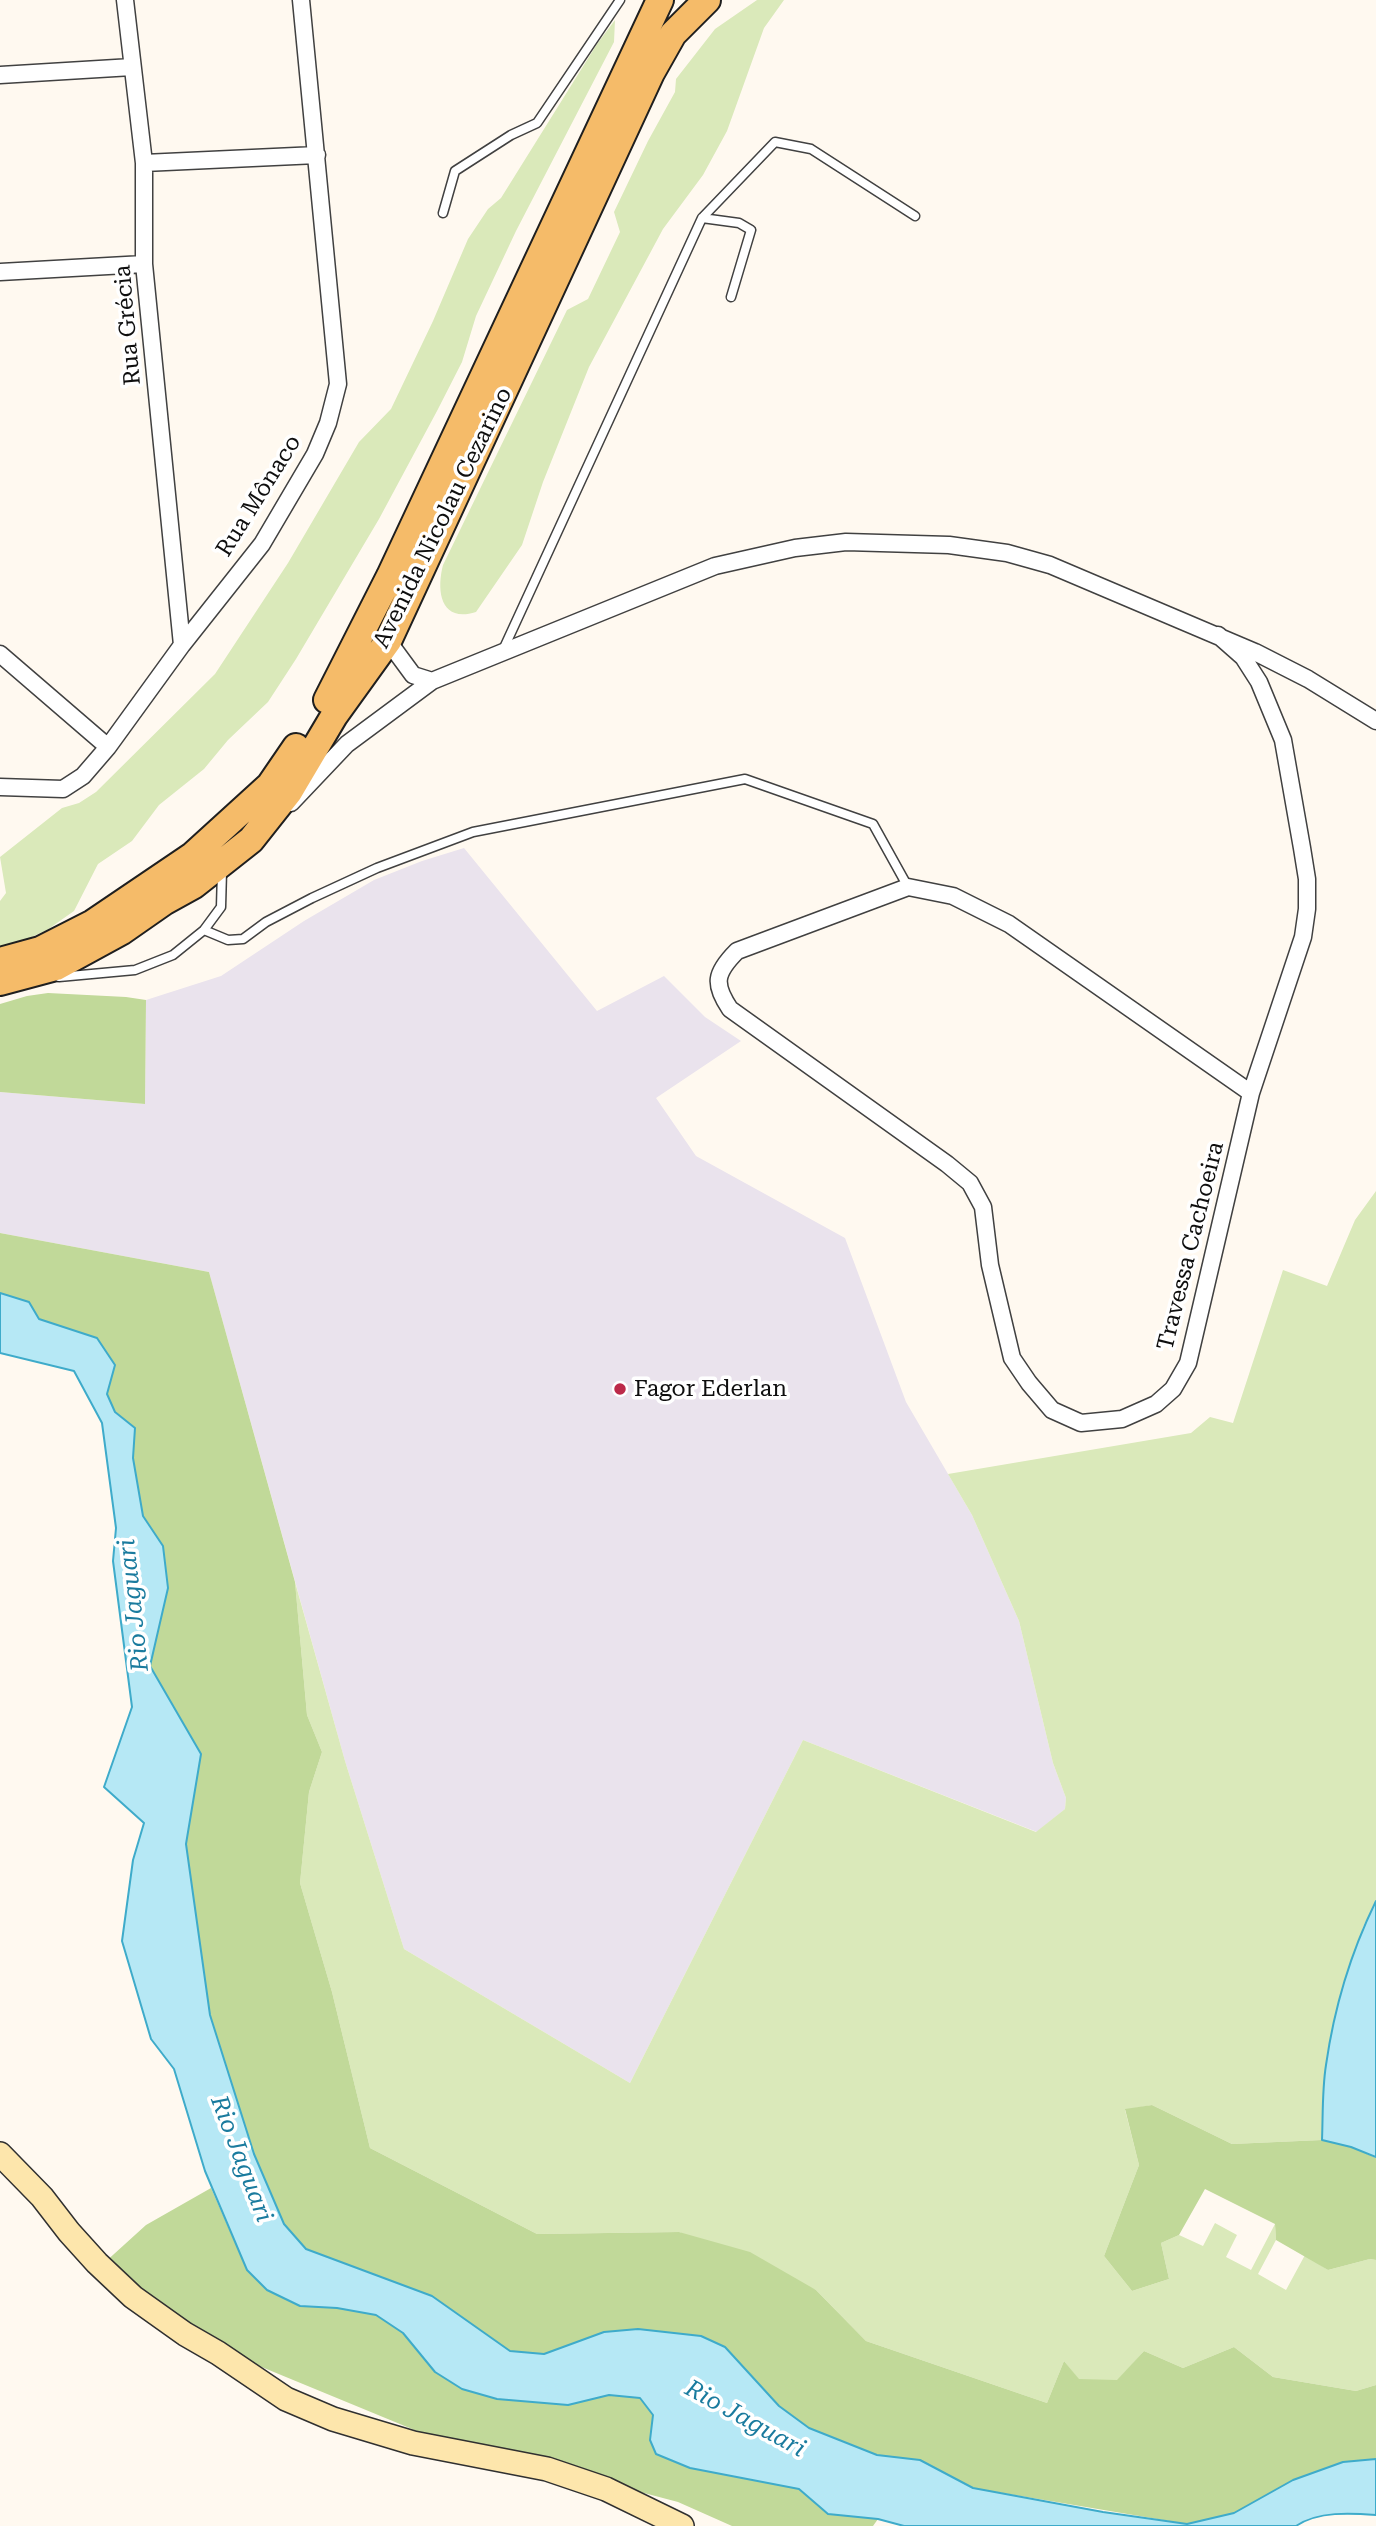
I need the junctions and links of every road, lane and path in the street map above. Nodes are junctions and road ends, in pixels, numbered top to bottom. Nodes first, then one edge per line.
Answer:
1 (125, 0) edge
2 (301, 0) edge
3 (620, 0) edge
4 (660, 0) edge
5 (706, 0) edge
6 (132, 67) junction
7 (0, 75) edge
8 (317, 155) junction
9 (144, 163) junction
10 (443, 213) dead end
11 (915, 216) dead end
12 (702, 218) junction
13 (144, 264) junction
14 (0, 272) edge
15 (732, 297) dead end
16 (1219, 635) junction
17 (388, 641) junction
18 (182, 645) junction
19 (501, 653) junction
20 (0, 654) edge
21 (432, 681) junction
22 (1376, 721) edge
23 (108, 747) junction
24 (0, 787) edge
25 (251, 840) junction
26 (222, 864) junction
27 (908, 887) junction
28 (204, 930) junction
29 (0, 961) edge
30 (0, 982) edge
31 (1251, 1093) junction
32 (0, 2154) edge
33 (681, 2526) edge

1 - 6 street, Rua Grécia
2 - 8 street, Rua Mônaco
3 - 10 lane
4 - 29 main road, Avenida Nicolau Cezarino
5 - 17 main road, Avenida Nicolau Cezarino
6 - 7 street
6 - 9 street, Rua Grécia
8 - 9 street
8 - 18 street, Rua Mônaco
9 - 13 street, Rua Grécia
11 - 12 lane
12 - 15 lane
12 - 19 lane
13 - 14 street
13 - 18 street, Rua Grécia
16 - 19 street
16 - 22 street
16 - 31 street, Travessa Cachoeira
17 - 21 street
17 - 25 main road, Avenida Nicolau Cezarino
18 - 23 street, Rua Mônaco
19 - 21 street
20 - 23 street
21 - 25 street
23 - 24 street, Rua Mônaco
25 - 26 main road, Avenida Nicolau Cezarino
26 - 28 lane
26 - 30 main road, Avenida Nicolau Cezarino
27 - 28 lane
27 - 31 street
27 - 31 street, Travessa Cachoeira
28 - 30 lane
32 - 33 main road

